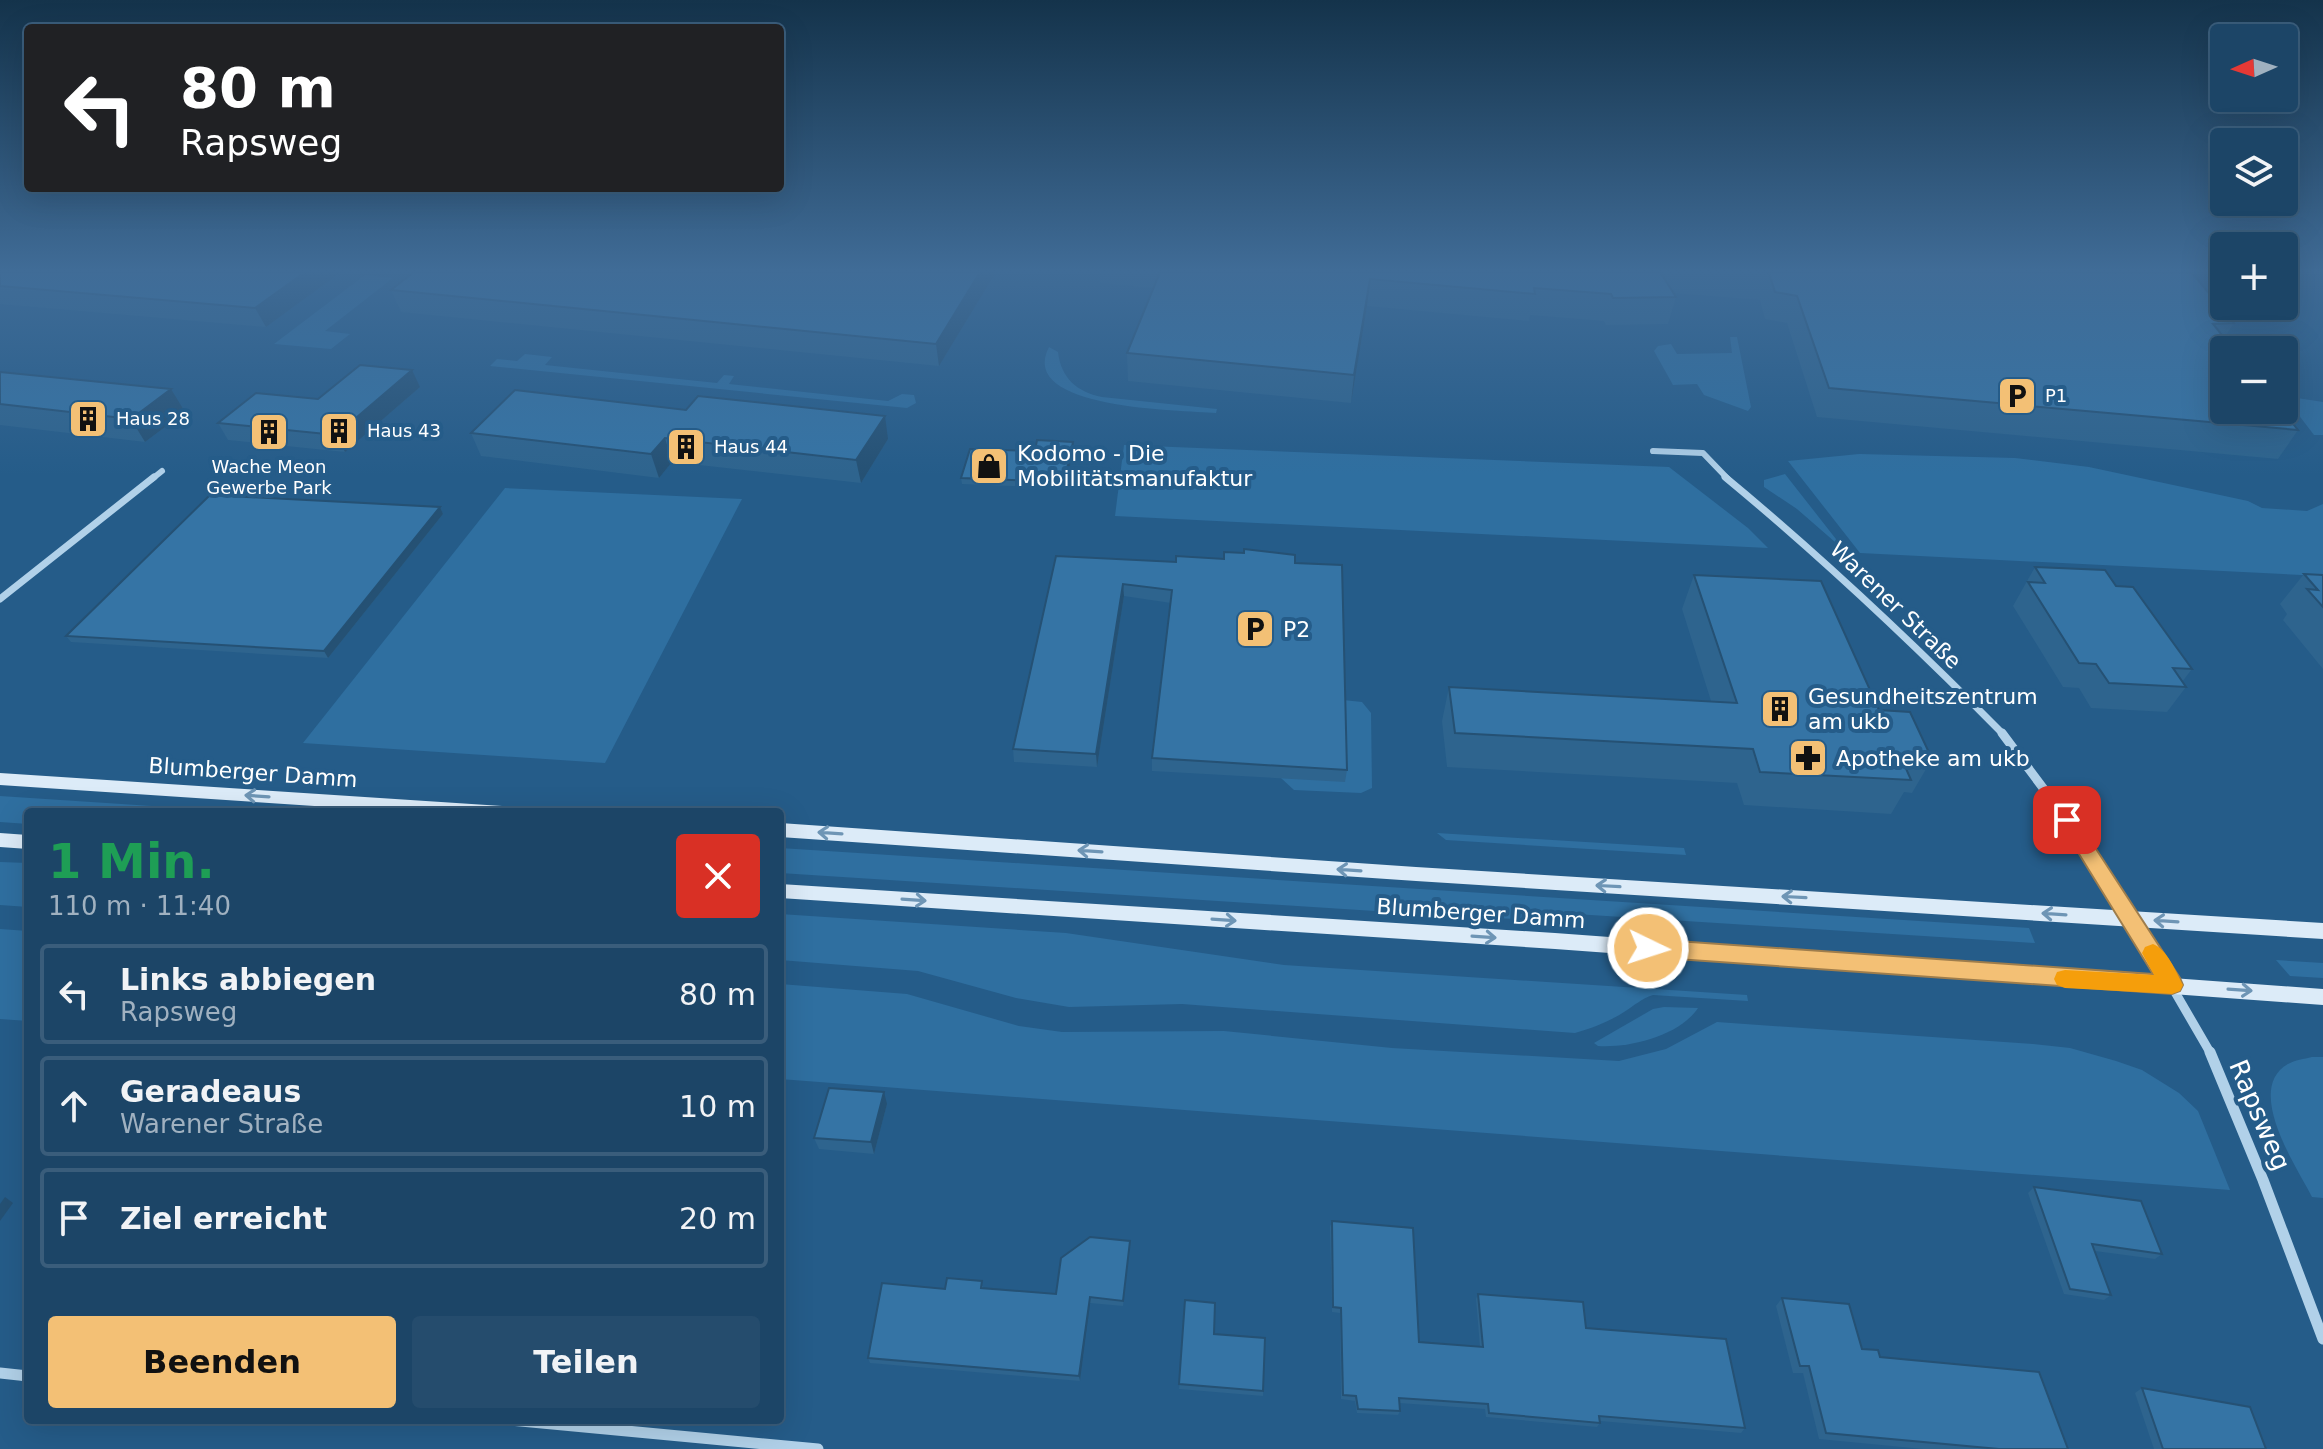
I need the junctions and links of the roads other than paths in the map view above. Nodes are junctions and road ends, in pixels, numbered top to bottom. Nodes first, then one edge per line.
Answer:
1 (1653, 451) dead end
2 (162, 471) dead end
3 (0, 599) edge
4 (0, 779) edge
5 (441, 808) edge
6 (784, 830) edge
7 (0, 840) edge
8 (24, 842) edge
9 (784, 891) edge
10 (2132, 918) junction
11 (2323, 931) edge
12 (2172, 985) junction
13 (2323, 997) edge
14 (2323, 1339) edge
15 (0, 1373) edge
16 (24, 1376) edge
17 (552, 1424) edge
18 (818, 1449) edge

1 - 10 street, Warener Straße
2 - 3 street
5 -> 4 main road, Blumberger Damm
10 -> 6 main road, Blumberger Damm
7 - 8 main road
9 -> 12 main road, Blumberger Damm
11 -> 10 main road, Blumberger Damm
10 - 12 street, Rapsweg
12 -> 13 main road, Blumberger Damm
12 - 14 street, Rapsweg
15 - 16 street
17 - 18 street

